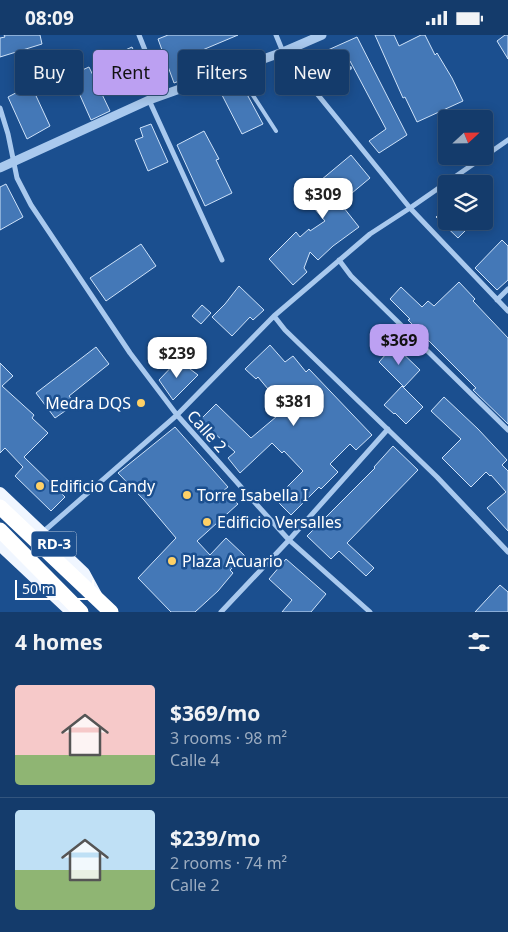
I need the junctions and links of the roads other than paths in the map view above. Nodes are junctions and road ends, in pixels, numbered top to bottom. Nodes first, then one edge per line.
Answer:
1 (139, 35) edge
2 (276, 35) edge
3 (322, 35) edge
4 (282, 50) edge
5 (288, 50) edge
6 (178, 90) edge
7 (253, 95) edge
8 (318, 95) edge
9 (163, 96) junction
10 (149, 101) junction
11 (0, 108) edge
12 (276, 131) dead end
13 (508, 140) edge
14 (13, 162) junction
15 (0, 168) edge
16 (410, 209) junction
17 (222, 260) dead end
18 (339, 260) junction
19 (508, 289) edge
20 (497, 299) junction
21 (508, 311) edge
22 (274, 316) junction
23 (177, 415) junction
24 (388, 429) junction
25 (508, 430) edge
26 (0, 493) edge
27 (0, 507) edge
28 (0, 530) edge
29 (43, 533) junction
30 (289, 540) junction
31 (2, 551) edge
32 (508, 552) edge
33 (100, 601) junction
34 (74, 612) edge
35 (81, 612) edge
36 (111, 612) edge
37 (221, 612) edge
38 (370, 612) edge

1 - 9 street
2 - 4 street
3 - 5 street
6 - 9 street
7 - 12 lane
8 - 16 street
9 - 10 street
10 - 14 street
10 - 17 street
11 - 14 street, Calle 2
13 - 16 street
14 - 15 street
14 - 23 street, Calle 2
16 - 18 street
16 - 20 street
18 - 22 street
18 - 25 street
19 - 20 street
20 - 21 street
22 - 23 street
22 - 24 street
23 - 29 street
23 - 30 street, Calle 2
24 - 30 street
24 - 32 street
26 - 29 main road, RD-3
27 - 33 highway, RD-3
28 - 35 highway, RD-3
29 - 33 main road, RD-3
30 - 37 street
30 - 38 street, Calle 2
31 - 34 main road, RD-3
33 - 36 highway, RD-3

